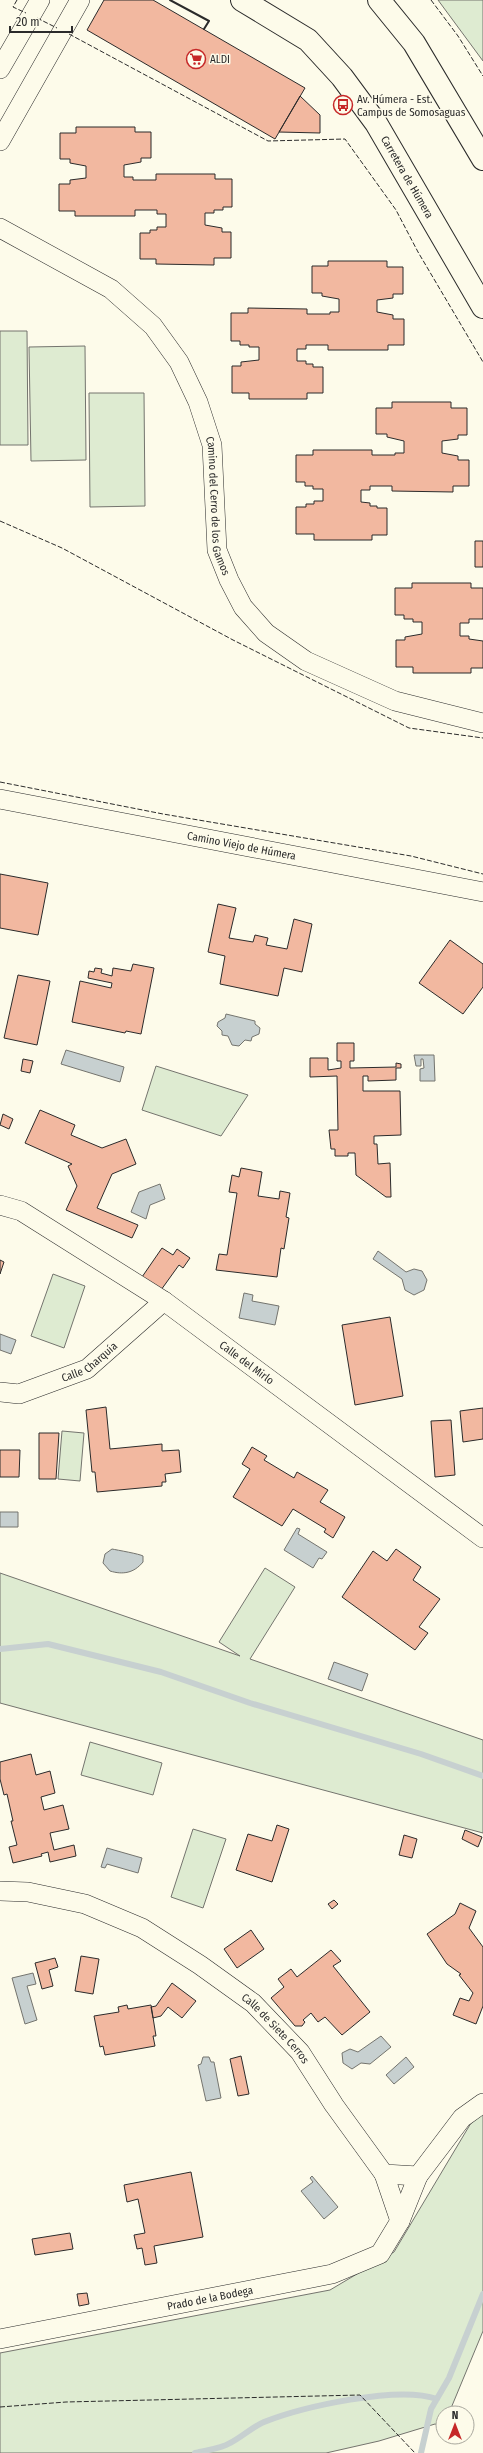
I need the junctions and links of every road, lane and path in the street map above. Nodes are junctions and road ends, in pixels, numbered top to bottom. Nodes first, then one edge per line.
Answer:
1 (40, 0) edge
2 (80, 0) edge
3 (242, 0) edge
4 (379, 0) edge
5 (0, 69) edge
6 (0, 141) edge
7 (483, 159) edge
8 (0, 228) edge
9 (483, 307) edge
10 (483, 723) edge
11 (0, 799) edge
12 (483, 892) edge
13 (0, 1205) edge
14 (164, 1302) junction
15 (0, 1392) edge
16 (483, 1538) edge
17 (0, 1891) edge
18 (483, 2103) edge
19 (384, 2174) junction
20 (418, 2176) junction
21 (400, 2221) junction
22 (0, 2339) edge

1 - 5 street
2 - 6 street
3 - 9 street, Carretera de Húmera
4 - 7 street
8 - 10 street, Camino del Cerro de los Gamos
11 - 12 street, Camino Viejo de Húmera
13 - 14 street, Calle del Mirlo
14 - 15 street, Calle Charquía
14 - 16 street, Calle del Mirlo
17 - 19 street, Calle de Siete Cerros
18 - 20 street
19 - 20 street
19 - 21 street
20 - 21 street, Prado de la Bodega
21 - 22 street, Prado de la Bodega

